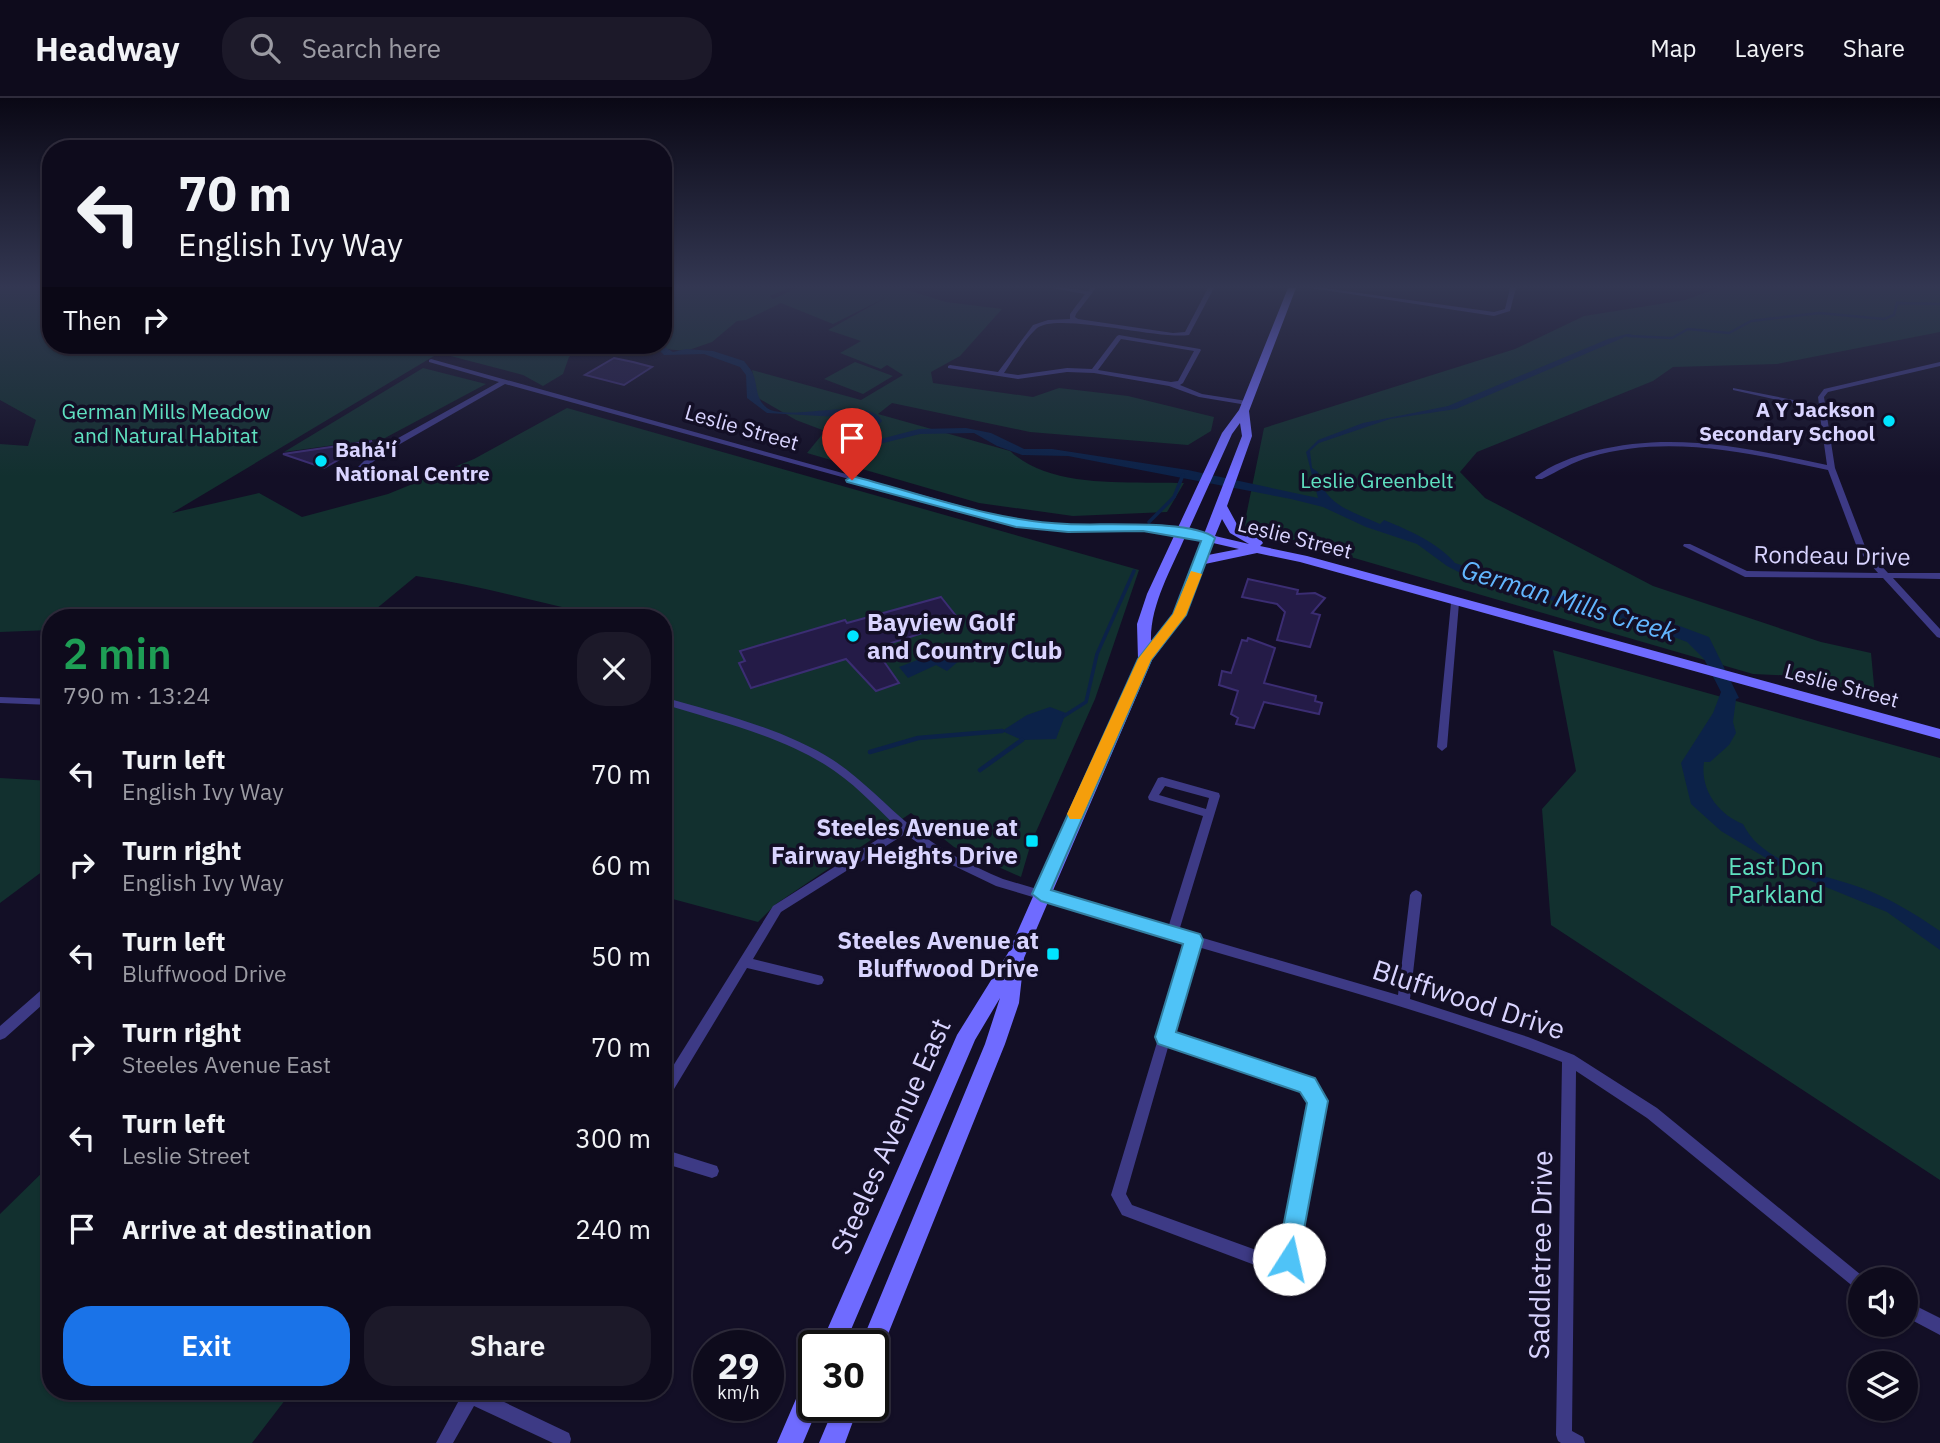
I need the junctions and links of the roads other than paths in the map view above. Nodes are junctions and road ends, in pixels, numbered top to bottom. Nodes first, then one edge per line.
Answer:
1 (1017, 351) edge
2 (1109, 351) edge
3 (1198, 351) edge
4 (1268, 351) edge
5 (431, 361) dead end
6 (1940, 364) edge
7 (950, 367) dead end
8 (1094, 371) junction
9 (1001, 372) junction
10 (505, 381) junction
11 (1171, 384) junction
12 (1735, 389) dead end
13 (1246, 407) junction
14 (1822, 408) junction
15 (1830, 468) junction
16 (360, 470) dead end
17 (1539, 477) dead end
18 (1223, 502) junction
19 (1182, 533) junction
20 (1209, 538) junction
21 (1687, 546) dead end
22 (1275, 552) junction
23 (1200, 561) junction
24 (1940, 576) edge
25 (1884, 577) junction
26 (1455, 603) junction
27 (1940, 635) edge
28 (1145, 659) junction
29 (0, 699) edge
30 (42, 701) edge
31 (672, 703) edge
32 (1940, 734) edge
33 (1441, 747) dead end
34 (1209, 814) junction
35 (905, 828) junction
36 (1041, 894) junction
37 (1416, 895) dead end
38 (1172, 933) junction
39 (1194, 940) junction
40 (1015, 957) junction
41 (746, 963) junction
42 (818, 980) dead end
43 (42, 997) edge
44 (1403, 1002) junction
45 (0, 1034) edge
46 (1165, 1037) junction
47 (1569, 1059) junction
48 (672, 1080) edge
49 (672, 1159) edge
50 (712, 1171) dead end
51 (1848, 1273) edge
52 (1918, 1315) edge
53 (1940, 1327) edge
54 (839, 1330) edge
55 (879, 1330) edge
56 (469, 1400) edge
57 (484, 1400) edge
58 (799, 1421) edge
59 (841, 1421) edge
60 (563, 1439) dead end
61 (1568, 1441) edge
62 (444, 1443) edge
63 (790, 1443) edge
64 (832, 1443) edge

1 - 9 street
2 - 8 street
3 - 11 street
4 - 13 main road, Steeles Avenue East
5 - 10 street, Leslie Street
6 - 14 street
7 - 9 street
8 - 9 street
8 - 11 street
10 - 16 street
10 - 19 street, Leslie Street
11 - 13 street
12 - 14 street
13 - 18 main road, Steeles Avenue East
13 - 19 main road, Steeles Avenue East
14 - 15 street
15 - 17 street
15 - 25 street
18 - 20 main road, Steeles Avenue East
18 - 22 main road
19 - 20 main road, Leslie Street
19 - 28 main road, Steeles Avenue East
20 - 22 main road, Leslie Street
20 - 23 main road, Steeles Avenue East
21 - 25 street, Rondeau Drive
22 - 23 main road
22 - 26 main road, Leslie Street
23 - 28 main road, Steeles Avenue East
24 - 25 street, Rondeau Drive
25 - 27 street
26 - 32 main road, Leslie Street
26 - 33 street
28 - 36 main road, Steeles Avenue East
29 - 30 street
31 - 35 street, Bluffwood Drive
34 - 34 street
34 - 38 street
35 - 36 street, Bluffwood Drive
35 - 41 street
36 - 38 street, Bluffwood Drive
36 - 40 main road, Steeles Avenue East
37 - 44 street
38 - 39 street, Bluffwood Drive
39 - 44 street, Bluffwood Drive
39 - 46 street
40 - 54 main road, Steeles Avenue East
40 - 55 main road, Steeles Avenue East
41 - 42 street
41 - 48 street
43 - 45 street
44 - 47 street, Bluffwood Drive
46 - 46 street
47 - 51 street, Bluffwood Drive
47 - 61 street, Saddletree Drive
49 - 50 street
52 - 53 street
56 - 62 street
57 - 60 street
58 - 63 main road
59 - 64 main road

